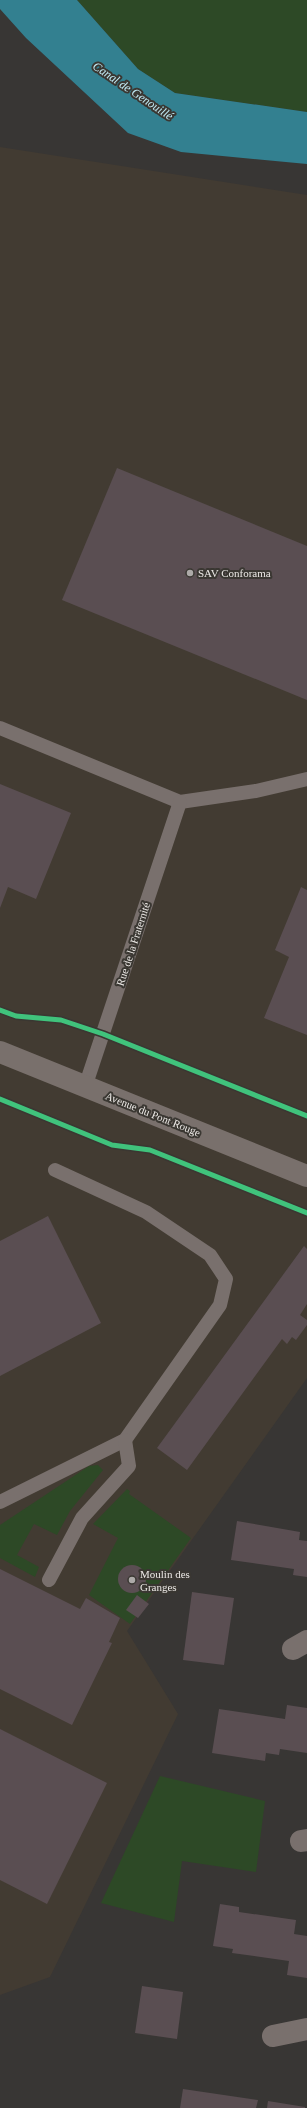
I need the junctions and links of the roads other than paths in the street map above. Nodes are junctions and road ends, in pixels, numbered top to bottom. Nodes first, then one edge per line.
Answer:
1 (0, 728) edge
2 (307, 778) edge
3 (180, 802) junction
4 (0, 1052) edge
5 (85, 1087) junction
6 (55, 1170) dead end
7 (307, 1176) edge
8 (125, 1440) junction
9 (0, 1502) edge
10 (49, 1580) dead end
11 (307, 2029) edge
12 (273, 2036) dead end

1 - 3 lane
2 - 3 lane
3 - 5 lane, Rue de la Fraternité
4 - 5 main road, Avenue du Pont Rouge
5 - 7 main road, Avenue du Pont Rouge
6 - 8 lane
8 - 9 lane
8 - 10 lane
11 - 12 street

